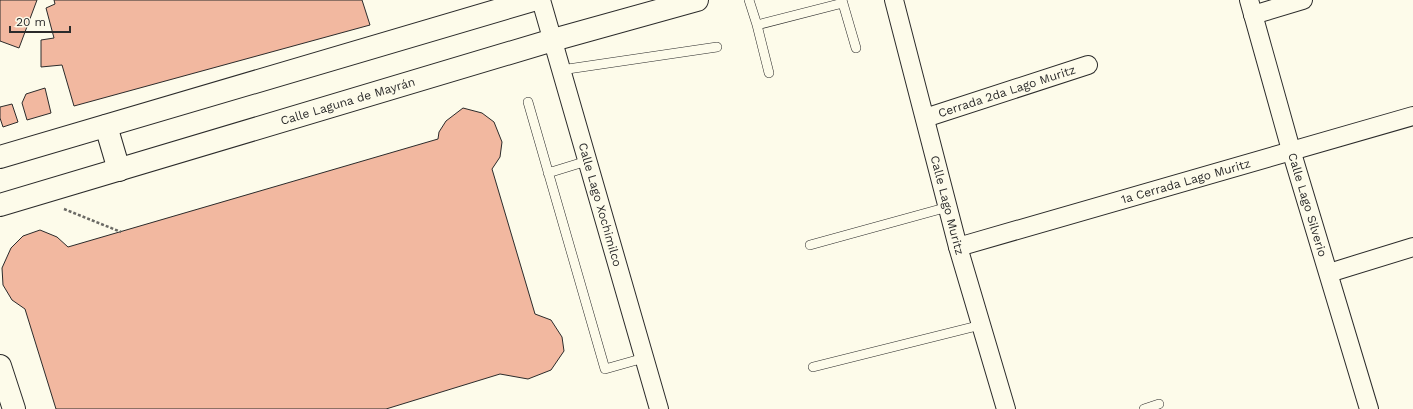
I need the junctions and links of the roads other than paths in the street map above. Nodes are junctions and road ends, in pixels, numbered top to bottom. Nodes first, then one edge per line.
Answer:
1 (533, 0) edge
2 (541, 0) edge
3 (696, 0) edge
4 (749, 0) edge
5 (894, 0) edge
6 (1303, 0) edge
7 (843, 2) edge
8 (1251, 7) edge
9 (757, 25) junction
10 (553, 40) junction
11 (717, 47) dead end
12 (856, 48) dead end
13 (1088, 64) dead end
14 (561, 70) junction
15 (769, 73) dead end
16 (528, 102) dead end
17 (1413, 116) edge
18 (924, 118) junction
19 (106, 126) junction
20 (1291, 150) junction
21 (0, 157) edge
22 (587, 161) junction
23 (119, 170) junction
24 (548, 173) junction
25 (0, 205) edge
26 (948, 207) junction
27 (810, 244) dead end
28 (958, 246) junction
29 (1413, 247) edge
30 (1328, 273) junction
31 (981, 324) junction
32 (644, 358) junction
33 (0, 366) edge
34 (813, 367) dead end
35 (1159, 404) dead end
36 (14, 409) edge
37 (659, 409) edge
38 (1006, 409) edge
39 (1144, 409) edge
40 (1369, 409) edge

1 - 19 street
2 - 10 street, Calle Lago Xochimilco
3 - 10 street, Calle Laguna de Mayrán
4 - 9 lane
5 - 18 street, Calle Lago Muritz
6 - 8 street
7 - 9 lane
7 - 12 lane
8 - 20 street, Calle Lago Silverio
9 - 15 lane
10 - 14 street, Calle Lago Xochimilco
10 - 23 street, Calle Laguna de Mayrán
11 - 14 lane
13 - 18 street, Cerrada 2da Lago Muritz
14 - 22 street, Calle Lago Xochimilco
16 - 24 lane
17 - 20 street, 1a Cerrada Lago Muritz
18 - 26 street, Calle Lago Muritz
19 - 21 street
19 - 23 street
20 - 28 street, 1a Cerrada Lago Muritz
20 - 30 street, Calle Lago Silverio
22 - 24 lane
22 - 32 street, Calle Lago Xochimilco
23 - 25 street, Calle Laguna de Mayrán
24 - 32 lane
26 - 27 lane
26 - 28 street, Calle Lago Muritz
28 - 31 street, Calle Lago Muritz
29 - 30 street
30 - 40 street, Calle Lago Silverio
31 - 34 lane
31 - 38 street, Calle Lago Muritz
32 - 37 street, Calle Lago Xochimilco
33 - 36 street
35 - 39 lane

